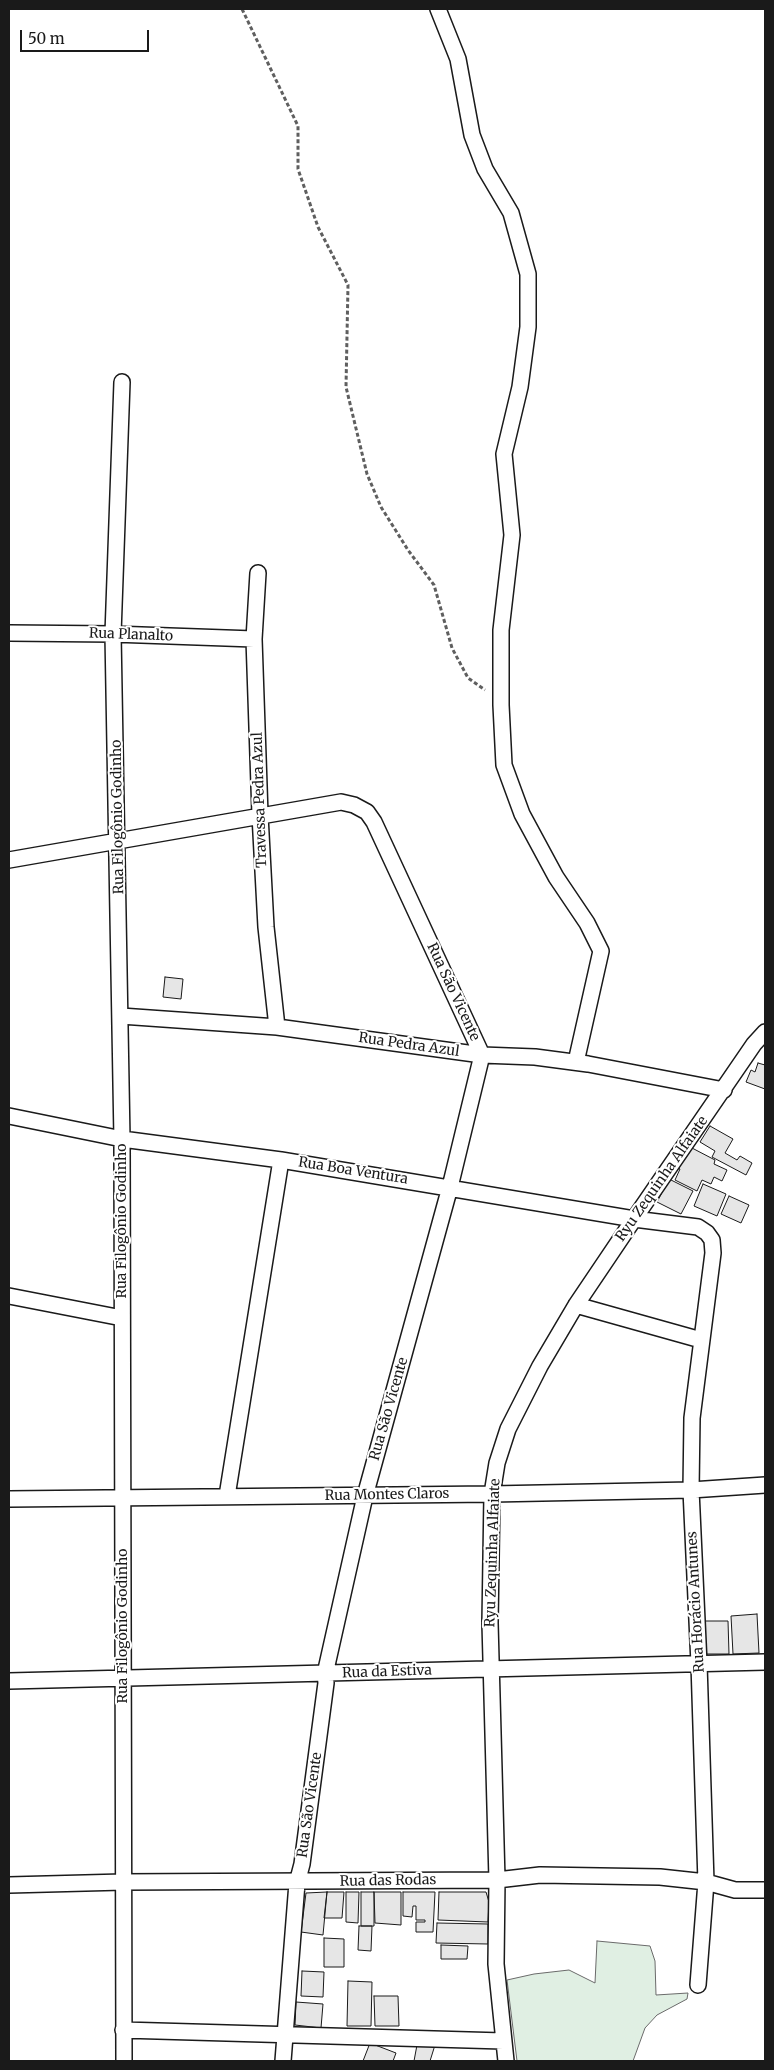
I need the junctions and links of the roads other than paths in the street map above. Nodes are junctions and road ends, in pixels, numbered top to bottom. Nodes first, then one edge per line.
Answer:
1 (438, 9) edge
2 (122, 382) dead end
3 (258, 573) dead end
4 (9, 633) edge
5 (113, 634) junction
6 (254, 639) junction
7 (260, 816) junction
8 (118, 840) junction
9 (9, 860) edge
10 (121, 1016) junction
11 (277, 1027) junction
12 (765, 1032) edge
13 (482, 1055) junction
14 (576, 1062) junction
15 (724, 1090) junction
16 (9, 1116) edge
17 (122, 1139) junction
18 (281, 1160) junction
19 (450, 1187) junction
20 (634, 1218) junction
21 (698, 1226) joint
22 (9, 1296) edge
23 (576, 1306) junction
24 (122, 1318) junction
25 (701, 1340) junction
26 (765, 1485) edge
27 (691, 1490) junction
28 (492, 1494) junction
29 (226, 1496) junction
30 (365, 1496) junction
31 (124, 1498) junction
32 (9, 1499) edge
33 (765, 1662) edge
34 (699, 1664) junction
35 (491, 1668) junction
36 (325, 1674) junction
37 (123, 1677) junction
38 (9, 1681) edge
39 (497, 1880) junction
40 (123, 1882) junction
41 (297, 1882) junction
42 (706, 1882) junction
43 (9, 1885) edge
44 (765, 1890) edge
45 (698, 1985) dead end
46 (124, 2030) junction
47 (285, 2036) junction
48 (503, 2041) junction
49 (124, 2061) edge
50 (283, 2061) edge
51 (506, 2061) edge

1 - 14 street
2 - 5 street, Rua Filogônio Godinho
3 - 6 street, Travessa Pedra Azul
4 - 5 street, Rua Planalto
5 - 6 street, Rua Planalto
5 - 8 street, Rua Filogônio Godinho
6 - 7 street, Travessa Pedra Azul
7 - 8 street
7 - 11 street, Travessa Pedra Azul
7 - 13 street, Rua São Vicente
8 - 9 street
8 - 10 street, Rua Filogônio Godinho
10 - 11 street, Rua Pedra Azul
10 - 17 street, Rua Filogônio Godinho
11 - 13 street, Rua Pedra Azul
12 - 15 street, Ryu Zequinha Alfaiate
13 - 14 street, Rua Pedra Azul
13 - 19 street, Rua São Vicente
14 - 15 street, Rua Pedra Azul
15 - 20 street, Ryu Zequinha Alfaiate
16 - 17 street, Rua Boa Ventura
17 - 18 street, Rua Boa Ventura
17 - 24 street, Rua Filogônio Godinho
18 - 19 street, Rua Boa Ventura
18 - 29 street
19 - 20 street, Rua Boa Ventura
19 - 30 street, Rua São Vicente
20 - 21 street, Rua Boa Ventura
20 - 23 street, Ryu Zequinha Alfaiate
21 - 25 street, Rua Horácio Antunes
22 - 24 street
23 - 25 street
23 - 28 street, Ryu Zequinha Alfaiate
24 - 31 street, Rua Filogônio Godinho
25 - 27 street, Rua Horácio Antunes
26 - 27 street, Rua Montes Claros
27 - 28 street, Rua Montes Claros
27 - 34 street, Rua Horácio Antunes
28 - 30 street, Rua Montes Claros
28 - 35 street, Ryu Zequinha Alfaiate
29 - 30 street, Rua Montes Claros
29 - 31 street, Rua Montes Claros
30 - 36 street, Rua São Vicente
31 - 32 street, Rua Montes Claros
31 - 37 street, Rua Filogônio Godinho
33 - 34 street, Rua da Estiva
34 - 35 street, Rua da Estiva
34 - 42 street, Rua Horácio Antunes
35 - 36 street, Rua da Estiva
35 - 39 street, Ryu Zequinha Alfaiate
36 - 37 street, Rua da Estiva
36 - 41 street, Rua São Vicente
37 - 38 street, Rua da Estiva
37 - 40 street, Rua Filogônio Godinho
39 - 41 street, Rua das Rodas
39 - 42 street, Rua das Rodas
39 - 48 street, Ryu Zequinha Alfaiate
40 - 41 street, Rua das Rodas
40 - 43 street, Rua das Rodas
40 - 46 street, Rua Filogônio Godinho
41 - 47 street, Rua São Vicente
42 - 44 street, Rua das Rodas
42 - 45 street, Rua Horácio Antunes
46 - 47 street
46 - 49 street, Rua Filogônio Godinho
47 - 48 street
47 - 50 street, Rua São Vicente
48 - 51 street, Ryu Zequinha Alfaiate

